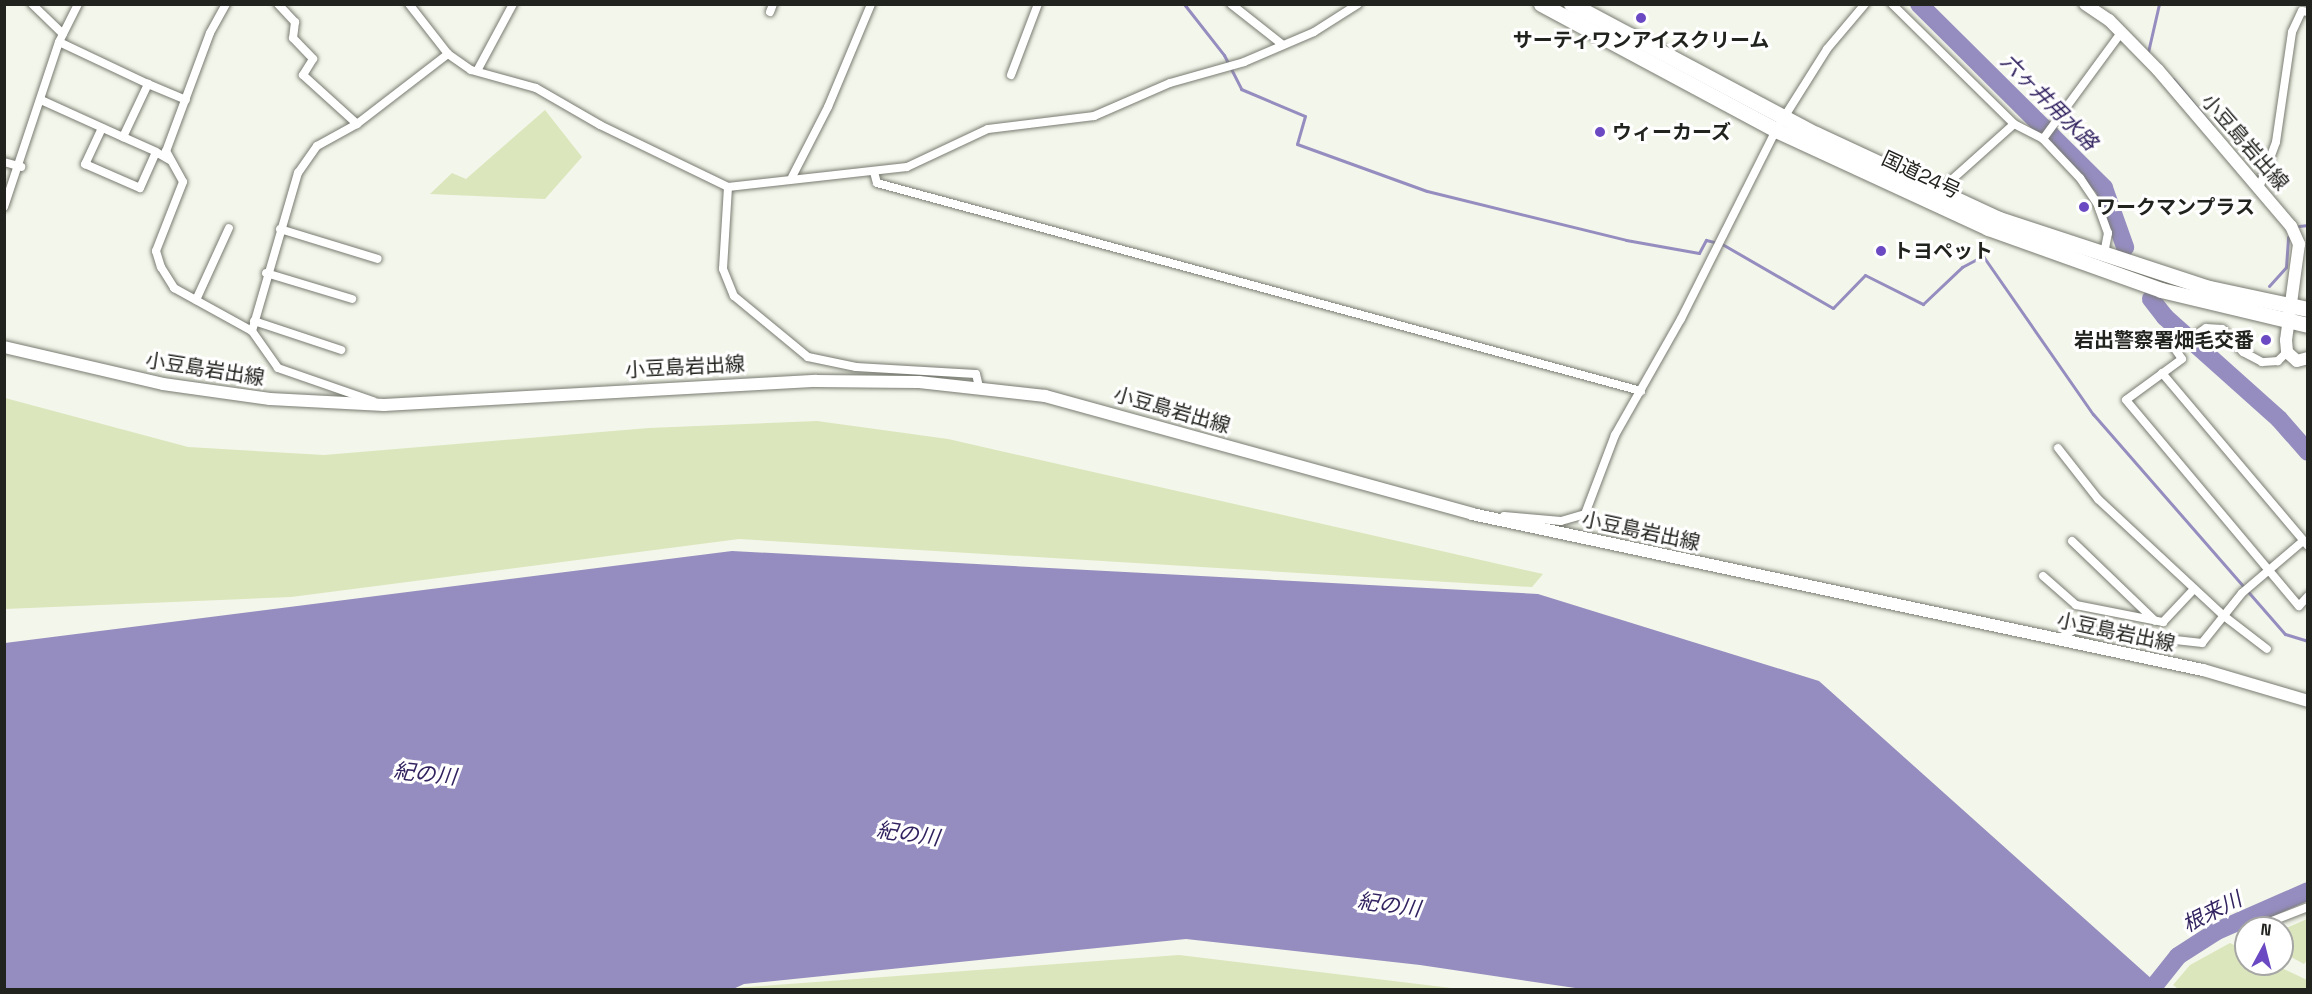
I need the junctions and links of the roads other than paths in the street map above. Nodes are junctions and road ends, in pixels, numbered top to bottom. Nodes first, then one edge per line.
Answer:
1 (32, 4) edge
2 (78, 4) edge
3 (226, 4) edge
4 (278, 4) edge
5 (409, 4) edge
6 (513, 4) edge
7 (871, 4) edge
8 (1038, 4) edge
9 (1231, 4) edge
10 (1358, 4) edge
11 (1541, 4) edge
12 (1571, 4) edge
13 (1865, 4) edge
14 (1892, 4) edge
15 (2085, 4) edge
16 (2307, 12) edge
17 (2121, 33) junction
18 (61, 38) junction
19 (1283, 45) junction
20 (448, 54) junction
21 (478, 69) junction
22 (1011, 75) dead end
23 (148, 84) junction
24 (41, 100) junction
25 (186, 100) junction
26 (357, 124) junction
27 (1780, 124) junction
28 (2014, 124) junction
29 (102, 128) junction
30 (123, 137) junction
31 (2043, 140) junction
32 (156, 152) junction
33 (170, 160) junction
34 (4, 162) edge
35 (21, 167) junction
36 (874, 172) junction
37 (792, 177) junction
38 (728, 187) junction
39 (2259, 188) junction
40 (1938, 192) junction
41 (4, 207) edge
42 (229, 228) dead end
43 (280, 229) junction
44 (2104, 254) junction
45 (378, 259) dead end
46 (266, 273) junction
47 (352, 299) dead end
48 (196, 300) junction
49 (2292, 306) junction
50 (2307, 309) edge
51 (254, 321) junction
52 (2290, 322) junction
53 (2307, 326) edge
54 (252, 331) junction
55 (4, 347) edge
56 (341, 350) dead end
57 (2288, 352) junction
58 (2307, 358) edge
59 (2162, 373) junction
60 (979, 387) junction
61 (1641, 391) junction
62 (384, 405) junction
63 (2058, 448) dead end
64 (1472, 514) junction
65 (2072, 541) dead end
66 (2305, 544) edge
67 (2269, 571) junction
68 (2043, 576) dead end
69 (2194, 589) junction
70 (2307, 596) edge
71 (2224, 616) junction
72 (2155, 621) junction
73 (2056, 639) junction
74 (2267, 649) dead end
75 (2307, 701) edge
76 (2307, 907) edge
77 (2284, 916) edge

1 - 18 street
2 - 18 street
3 - 25 street
4 - 26 street
5 - 20 street
6 - 21 street
7 - 37 street
8 - 22 street
9 - 19 street
10 - 19 street
11 - 27 highway, 国道24号
12 - 27 highway, 国道24号
13 - 27 street
14 - 28 street
15 - 17 main road, 小豆島岩出線
16 - 39 street
17 - 31 street
17 - 39 main road, 小豆島岩出線
18 - 23 street
18 - 24 street
19 - 36 street
20 - 21 street
20 - 26 street
21 - 38 street
23 - 25 street
23 - 30 street
24 - 29 street
24 - 35 street
25 - 33 street
26 - 43 street
27 - 40 highway, 国道24号
27 - 52 highway, 国道24号
27 - 61 street
28 - 31 street
28 - 40 street
29 - 30 street
29 - 32 street
30 - 32 street
31 - 44 street
32 - 33 street
33 - 48 street
34 - 35 street
35 - 41 street
36 - 37 street
36 - 61 street
37 - 38 street
38 - 60 street
39 - 49 main road, 小豆島岩出線
40 - 44 highway, 国道24号
42 - 48 street
43 - 45 street
43 - 46 street
44 - 49 highway, 国道24号
46 - 47 street
46 - 51 street
48 - 54 street
49 - 50 highway, 国道24号
49 - 52 main road, 小豆島岩出線
51 - 54 street
51 - 56 street
52 - 53 highway, 国道24号
52 - 57 main road, 小豆島岩出線
54 - 62 street
55 - 62 main road, 小豆島岩出線
57 - 58 main road
57 - 59 street
59 - 66 street
59 - 67 street
60 - 62 main road, 小豆島岩出線
60 - 64 main road, 小豆島岩出線
61 - 64 street
63 - 69 street
64 - 73 main road, 小豆島岩出線
65 - 72 street
66 - 67 street
67 - 70 street
67 - 71 street
68 - 72 street
69 - 71 street
69 - 72 street
71 - 73 street
71 - 74 street
73 - 75 main road, 小豆島岩出線
76 - 77 street

